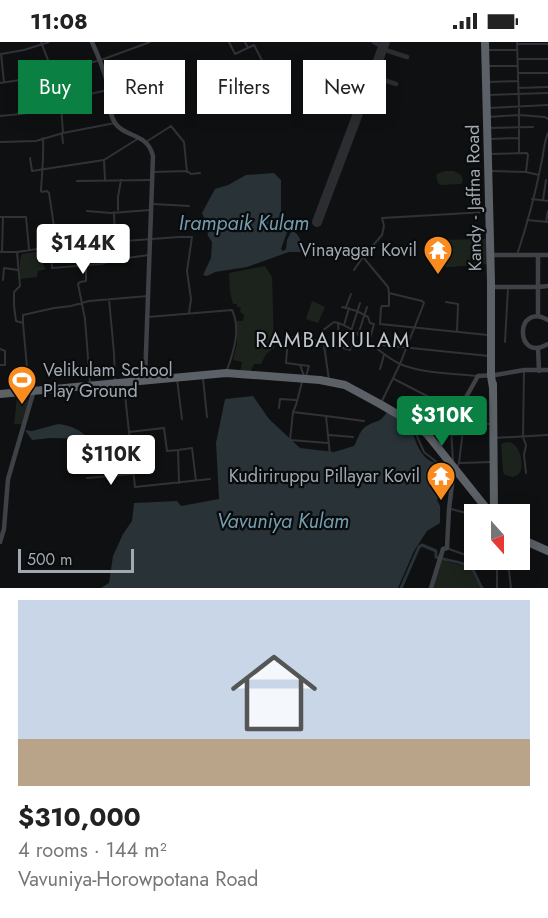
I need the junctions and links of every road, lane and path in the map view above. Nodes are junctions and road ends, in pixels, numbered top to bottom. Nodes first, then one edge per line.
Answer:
1 (50, 42) edge
2 (92, 42) edge
3 (150, 42) edge
4 (229, 42) edge
5 (245, 42) edge
6 (41, 43) edge
7 (517, 43) edge
8 (548, 44) edge
9 (485, 46) edge
10 (248, 48) junction
11 (517, 50) junction
12 (517, 59) junction
13 (548, 59) edge
14 (48, 60) edge
15 (100, 60) junction
16 (262, 60) edge
17 (92, 62) edge
18 (518, 66) junction
19 (485, 67) junction
20 (548, 72) edge
21 (518, 73) junction
22 (104, 75) edge
23 (18, 81) edge
24 (518, 81) junction
25 (485, 82) junction
26 (2, 83) edge
27 (548, 87) edge
28 (519, 88) junction
29 (548, 93) edge
30 (519, 94) junction
31 (486, 95) junction
32 (519, 105) junction
33 (548, 105) edge
34 (486, 108) junction
35 (21, 114) edge
36 (61, 114) edge
37 (112, 114) edge
38 (519, 115) junction
39 (0, 116) edge
40 (487, 117) junction
41 (548, 119) edge
42 (115, 123) junction
43 (519, 127) junction
44 (533, 127) dead end
45 (487, 128) junction
46 (548, 133) edge
47 (62, 134) junction
48 (43, 138) junction
49 (139, 138) junction
50 (519, 138) junction
51 (487, 139) junction
52 (547, 139) edge
53 (0, 141) edge
54 (147, 142) junction
55 (63, 143) dead end
56 (519, 153) junction
57 (487, 154) junction
58 (30, 158) dead end
59 (104, 160) junction
60 (543, 160) junction
61 (548, 160) edge
62 (42, 170) junction
63 (153, 171) junction
64 (488, 171) junction
65 (187, 172) junction
66 (526, 172) junction
67 (200, 173) dead end
68 (539, 175) junction
69 (538, 179) junction
70 (105, 180) junction
71 (121, 180) junction
72 (153, 180) junction
73 (547, 180) edge
74 (78, 181) dead end
75 (532, 200) junction
76 (543, 200) junction
77 (548, 201) edge
78 (189, 206) dead end
79 (152, 207) junction
80 (87, 211) dead end
81 (548, 211) edge
82 (116, 212) junction
83 (489, 212) junction
84 (2, 217) edge
85 (527, 220) junction
86 (547, 222) edge
87 (149, 240) junction
88 (115, 243) junction
89 (57, 246) junction
90 (51, 247) junction
91 (30, 249) junction
92 (1, 252) edge
93 (16, 252) junction
94 (149, 255) junction
95 (490, 255) junction
96 (517, 255) junction
97 (538, 255) junction
98 (548, 255) edge
99 (363, 257) junction
100 (86, 265) junction
101 (18, 270) junction
102 (354, 270) dead end
103 (3, 280) dead end
104 (491, 285) junction
105 (548, 286) edge
106 (538, 287) junction
107 (508, 288) junction
108 (389, 293) junction
109 (351, 294) dead end
110 (148, 296) junction
111 (109, 299) junction
112 (82, 302) junction
113 (446, 302) dead end
114 (360, 303) dead end
115 (367, 307) dead end
116 (346, 308) junction
117 (357, 311) junction
118 (189, 313) junction
119 (365, 315) junction
120 (538, 316) junction
121 (147, 318) junction
122 (548, 320) edge
123 (23, 323) junction
124 (338, 323) junction
125 (374, 324) junction
126 (380, 324) junction
127 (344, 325) junction
128 (415, 328) junction
129 (351, 329) junction
130 (457, 332) junction
131 (357, 334) junction
132 (492, 336) junction
133 (505, 342) dead end
134 (369, 343) junction
135 (324, 344) junction
136 (548, 344) edge
137 (340, 347) junction
138 (407, 348) junction
139 (538, 348) junction
140 (0, 349) edge
141 (493, 351) junction
142 (384, 355) junction
143 (291, 364) junction
144 (400, 364) junction
145 (0, 365) edge
146 (300, 365) junction
147 (380, 369) dead end
148 (524, 370) junction
149 (548, 370) edge
150 (539, 371) junction
151 (226, 373) junction
152 (203, 375) junction
153 (478, 376) junction
154 (493, 376) junction
155 (176, 377) junction
156 (292, 378) junction
157 (305, 379) junction
158 (394, 379) junction
159 (145, 380) junction
160 (124, 382) junction
161 (329, 382) junction
162 (115, 383) junction
163 (90, 385) junction
164 (32, 390) junction
165 (0, 394) edge
166 (297, 400) junction
167 (381, 404) junction
168 (462, 406) junction
169 (279, 408) dead end
170 (293, 412) junction
171 (458, 412) junction
172 (326, 416) junction
173 (207, 417) dead end
174 (182, 419) dead end
175 (364, 422) dead end
176 (474, 423) junction
177 (494, 424) junction
178 (450, 426) junction
179 (419, 428) junction
180 (129, 432) junction
181 (462, 434) junction
182 (328, 435) junction
183 (452, 435) junction
184 (548, 435) edge
185 (353, 437) dead end
186 (523, 437) junction
187 (495, 438) junction
188 (328, 443) junction
189 (438, 447) junction
190 (178, 450) junction
191 (330, 455) dead end
192 (495, 462) junction
193 (456, 466) junction
194 (526, 473) dead end
195 (134, 474) junction
196 (87, 478) dead end
197 (210, 479) dead end
198 (196, 481) junction
199 (179, 483) junction
200 (487, 504) edge
201 (493, 504) edge
202 (449, 509) junction
203 (464, 512) edge
204 (0, 542) edge
205 (530, 542) edge
206 (447, 548) junction
207 (546, 548) edge
208 (464, 555) edge
209 (497, 570) edge
210 (509, 570) edge
211 (431, 588) edge
212 (497, 588) edge
213 (511, 588) edge

1 - 6 street
2 - 15 street
3 - 15 street
4 - 10 street
5 - 10 street
6 - 14 street
6 - 26 street
7 - 8 street
7 - 11 street
9 - 11 street
9 - 19 highway, Kandy - Jaffna Road
10 - 16 street
11 - 12 street
12 - 13 street
12 - 18 street
15 - 17 street
15 - 22 street
18 - 19 street
18 - 21 street
19 - 25 highway, Kandy - Jaffna Road
20 - 21 street
21 - 24 street
23 - 26 street
24 - 25 street
24 - 28 street
25 - 31 highway, Kandy - Jaffna Road
27 - 28 street
28 - 30 street
29 - 30 street
30 - 31 street
30 - 32 street
31 - 34 highway, Kandy - Jaffna Road
32 - 33 street
32 - 34 street
32 - 38 street
34 - 40 highway, Kandy - Jaffna Road
35 - 39 street
36 - 47 street
37 - 42 street
38 - 40 street
38 - 41 street
38 - 43 street
40 - 45 highway, Kandy - Jaffna Road
42 - 47 street
42 - 49 street
43 - 44 street
43 - 45 street
43 - 50 street
45 - 51 highway, Kandy - Jaffna Road
46 - 52 street
47 - 48 street
47 - 55 street
48 - 53 street
48 - 62 street
49 - 54 street
49 - 59 street
50 - 51 street
50 - 56 street
51 - 57 highway, Kandy - Jaffna Road
52 - 60 street
54 - 63 street
54 - 65 street
56 - 57 street
56 - 66 street
57 - 64 highway, Kandy - Jaffna Road
58 - 62 street
59 - 62 street
59 - 70 street
60 - 61 street
60 - 68 street
62 - 89 street
63 - 65 street
63 - 72 street
64 - 66 street
64 - 83 highway, Kandy - Jaffna Road
65 - 67 street
66 - 68 street
68 - 69 street
69 - 73 street
69 - 75 street
70 - 71 street
70 - 74 street
71 - 72 street
71 - 82 street
72 - 79 street
73 - 76 street
75 - 76 street
75 - 85 street
76 - 77 street
78 - 79 street
79 - 82 street
79 - 87 street
80 - 82 street
81 - 86 street
82 - 88 street
83 - 95 highway, Kandy - Jaffna Road
83 - 99 street
84 - 91 street
84 - 92 street
85 - 86 street
85 - 96 street
87 - 88 street
87 - 94 street
87 - 118 street
88 - 89 street
89 - 90 street
90 - 91 street
90 - 100 street
91 - 93 street
92 - 93 street
93 - 101 street
94 - 100 street
94 - 110 street
95 - 96 street
95 - 104 highway, Kandy - Jaffna Road
96 - 97 street
97 - 98 street
97 - 106 street
99 - 102 street
99 - 108 street
100 - 112 street
101 - 103 street
101 - 123 street
104 - 107 street
104 - 132 highway, Kandy - Jaffna Road
105 - 106 street
106 - 107 street
106 - 120 street
107 - 133 street
108 - 126 street
108 - 128 street
109 - 116 street
110 - 111 street
110 - 121 street
111 - 112 street
111 - 162 street
112 - 123 street
112 - 163 street
113 - 130 street
114 - 117 street
115 - 119 street
116 - 117 street
116 - 127 street
117 - 119 street
117 - 129 street
118 - 121 street
118 - 151 street
119 - 125 street
119 - 131 street
120 - 122 street
120 - 139 street
121 - 159 street
123 - 164 street
124 - 127 street
124 - 135 street
124 - 137 street
125 - 126 street
125 - 134 street
126 - 128 street
127 - 129 street
128 - 130 street
128 - 138 street
129 - 131 street
130 - 132 street
131 - 134 street
131 - 137 street
132 - 141 highway, Kandy - Jaffna Road
134 - 138 street
134 - 142 street
135 - 137 street
135 - 143 street
135 - 161 street
136 - 139 street
138 - 141 street
138 - 144 street
139 - 150 street
140 - 145 street
141 - 154 highway, Kandy - Jaffna Road
142 - 144 street
142 - 147 street
143 - 146 street
143 - 156 street
144 - 153 street
144 - 158 street
146 - 157 street
146 - 157 street
148 - 150 street
148 - 154 street
148 - 186 street
149 - 150 street
151 - 152 highway
151 - 156 highway
152 - 155 highway
152 - 173 street
153 - 154 street
153 - 168 street
154 - 177 highway, Kandy - Jaffna Road
155 - 159 highway
155 - 174 street
156 - 157 highway
157 - 161 highway
157 - 166 street
158 - 167 street
158 - 171 street
159 - 160 highway
160 - 162 highway
160 - 180 street
161 - 167 highway
162 - 163 highway
163 - 164 highway
164 - 165 highway
164 - 204 street
166 - 169 street
166 - 170 street
167 - 179 highway
168 - 171 street
168 - 176 street
170 - 172 street
170 - 188 street
171 - 178 street
172 - 175 street
172 - 182 street
176 - 177 street
176 - 181 street
177 - 187 highway, Kandy - Jaffna Road
178 - 183 street
178 - 189 street
179 - 189 highway
179 - 193 street
180 - 190 street
180 - 195 street
181 - 183 street
181 - 193 street
182 - 185 street
182 - 188 street
183 - 193 street
184 - 186 street
186 - 187 street
186 - 194 street
187 - 192 highway, Kandy - Jaffna Road
188 - 191 street
189 - 193 highway
190 - 198 street
190 - 199 street
192 - 193 street
192 - 201 highway, Kandy - Jaffna Road
193 - 200 highway
193 - 202 street
195 - 196 street
195 - 199 street
197 - 198 street
198 - 199 street
202 - 203 street
202 - 206 street
205 - 207 highway
206 - 208 street
206 - 211 street
209 - 212 street
210 - 213 street

